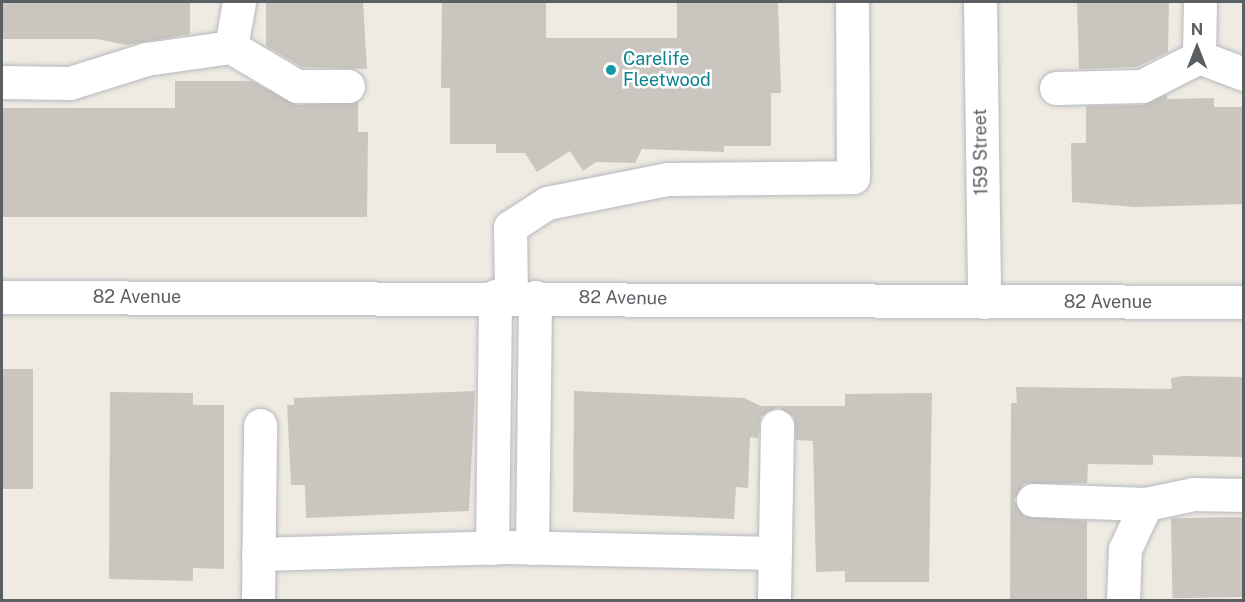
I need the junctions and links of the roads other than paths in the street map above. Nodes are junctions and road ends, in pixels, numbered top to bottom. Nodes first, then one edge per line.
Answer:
1 (239, 2) edge
2 (852, 2) edge
3 (980, 2) edge
4 (1200, 2) edge
5 (231, 46) junction
6 (1199, 57) junction
7 (1244, 74) edge
8 (2, 82) edge
9 (348, 86) dead end
10 (1056, 87) dead end
11 (514, 296) junction
12 (2, 297) edge
13 (984, 302) junction
14 (1244, 302) edge
15 (260, 425) dead end
16 (777, 426) dead end
17 (1244, 495) edge
18 (1033, 500) dead end
19 (1146, 504) junction
20 (492, 548) junction
21 (532, 548) junction
22 (775, 553) junction
23 (258, 554) junction
24 (258, 600) edge
25 (774, 600) edge
26 (1123, 600) edge

1 - 5 street
2 - 11 street
3 - 13 street, 159 Street
4 - 6 street
5 - 8 street
5 - 9 street
6 - 7 street
6 - 10 street
11 - 12 street, 82 Avenue
11 - 13 street, 82 Avenue
11 - 20 street
11 - 21 street
13 - 14 street, 82 Avenue
15 - 23 street
16 - 22 street
17 - 19 street
18 - 19 street
19 - 26 street
20 - 21 street
20 - 23 street
21 - 22 street
22 - 25 street
23 - 24 street

